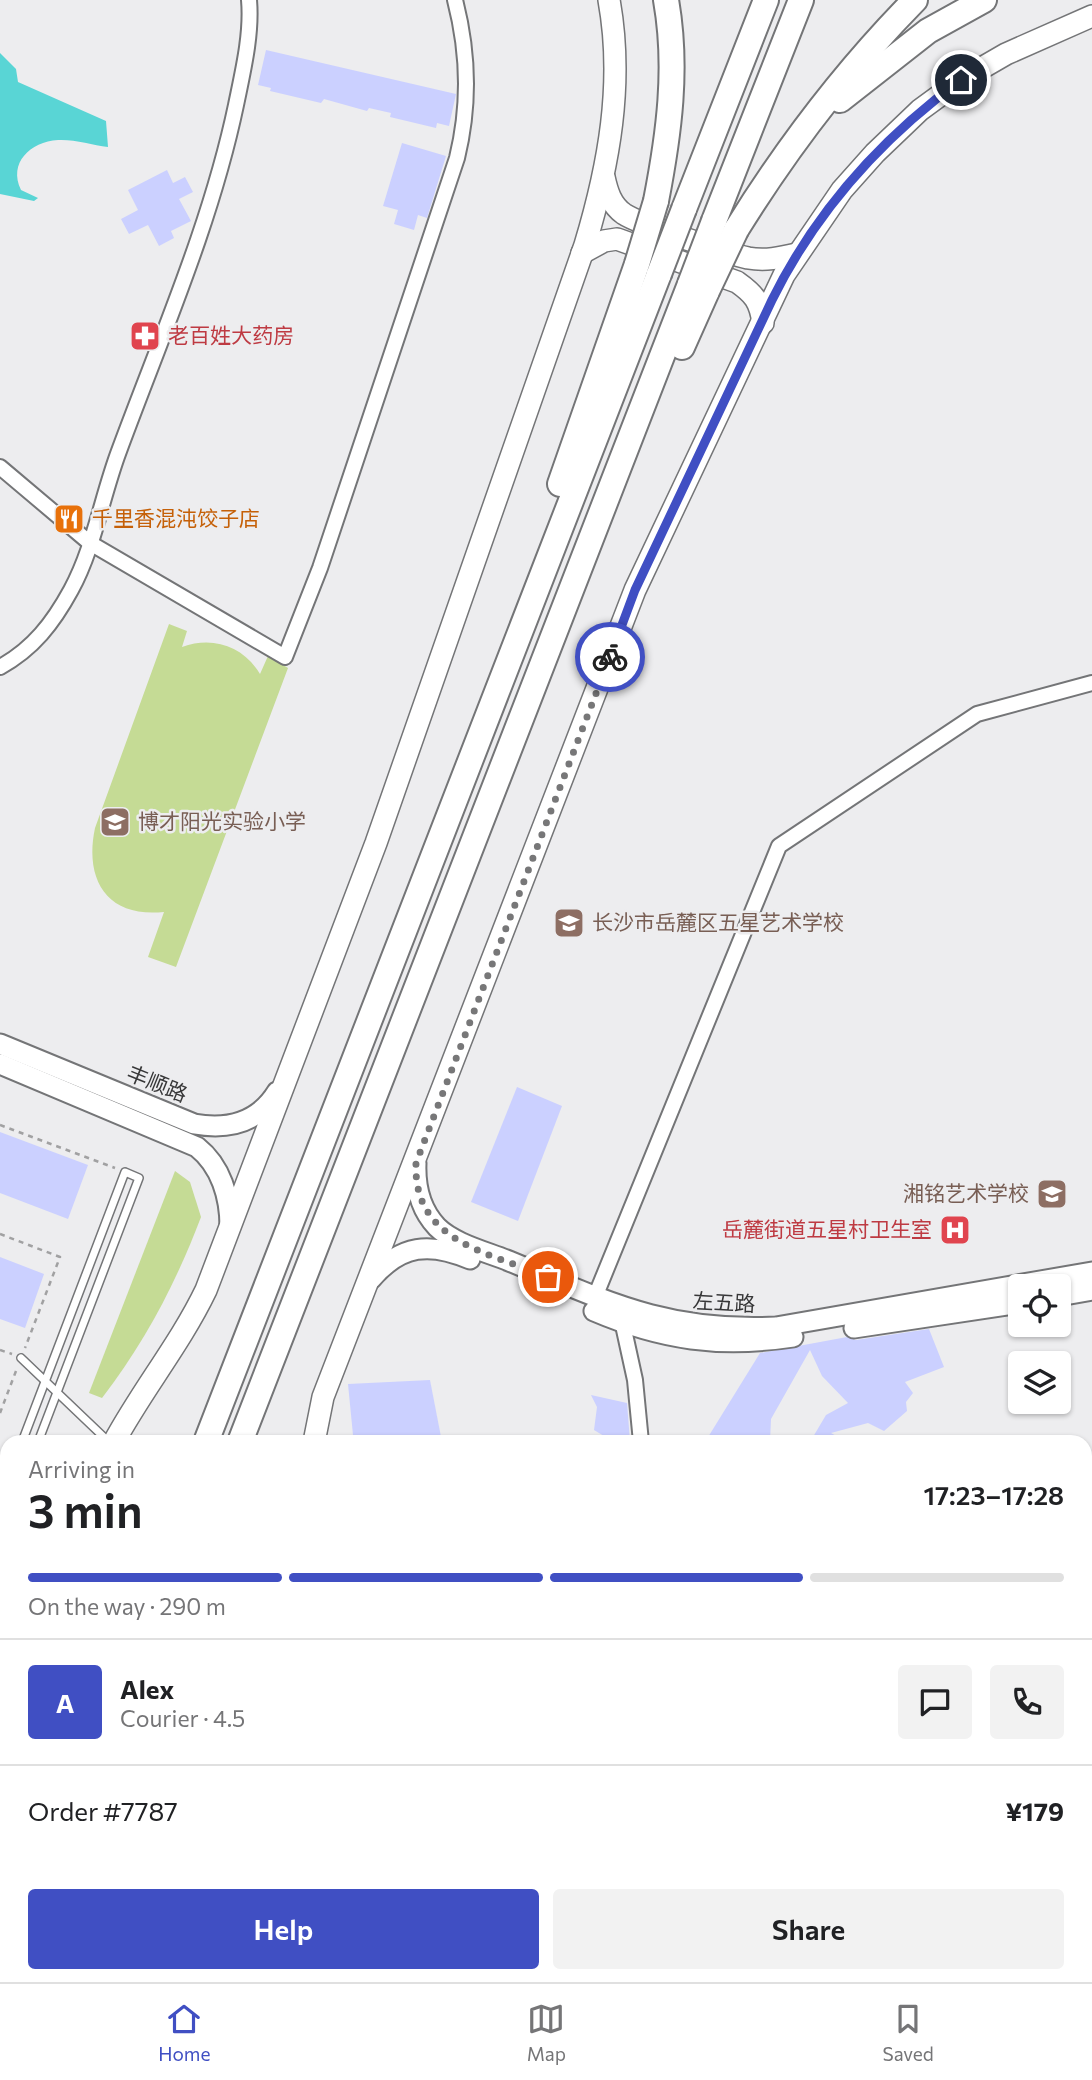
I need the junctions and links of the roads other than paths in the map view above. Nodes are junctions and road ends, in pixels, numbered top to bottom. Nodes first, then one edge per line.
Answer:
1 (249, 0) edge
2 (455, 0) edge
3 (609, 0) edge
4 (666, 0) edge
5 (766, 0) edge
6 (801, 0) edge
7 (915, 0) edge
8 (984, 0) edge
9 (1092, 16) edge
10 (775, 170) junction
11 (604, 177) junction
12 (725, 225) junction
13 (582, 253) junction
14 (796, 254) junction
15 (648, 269) junction
16 (763, 323) junction
17 (0, 467) edge
18 (90, 543) junction
19 (0, 667) edge
20 (1092, 683) edge
21 (0, 1044) edge
22 (0, 1063) edge
23 (285, 1080) junction
24 (416, 1163) junction
25 (230, 1227) junction
26 (1092, 1272) edge
27 (371, 1279) junction
28 (1092, 1290) edge
29 (1071, 1294) edge
30 (595, 1297) junction
31 (1008, 1305) edge
32 (621, 1315) junction
33 (21, 1358) road end
34 (45, 1381) junction
35 (57, 1392) junction
36 (122, 1432) edge
37 (25, 1435) edge
38 (41, 1435) edge
39 (103, 1435) edge
40 (209, 1435) edge
41 (243, 1435) edge
42 (315, 1435) edge
43 (640, 1435) edge

1 - 18 street
2 - 18 street
3 - 11 main road
4 - 15 highway, bridge
5 - 15 highway, bridge
6 - 12 highway
7 - 10 highway
8 - 10 highway
9 - 14 main road
10 - 12 highway
11 - 13 main road
11 - 14 main road
12 - 41 highway, bridge
13 - 16 main road
13 - 23 main road
14 - 16 main road
15 - 40 highway
16 - 24 main road
17 - 18 street
18 - 19 street
20 - 30 street
21 - 23 main road, 丰顺路
22 - 25 main road
23 - 25 main road
24 - 27 main road
24 - 30 main road, 左五路
25 - 36 main road
26 - 32 main road, 左五路
27 - 32 main road, 左五路
27 - 42 main road
28 - 29 main road
30 - 32 main road, 左五路
31 - 32 main road, 左五路
32 - 43 street
33 - 34 lane
34 - 35 lane
34 - 35 lane
34 - 37 lane
35 - 38 lane
35 - 39 lane

